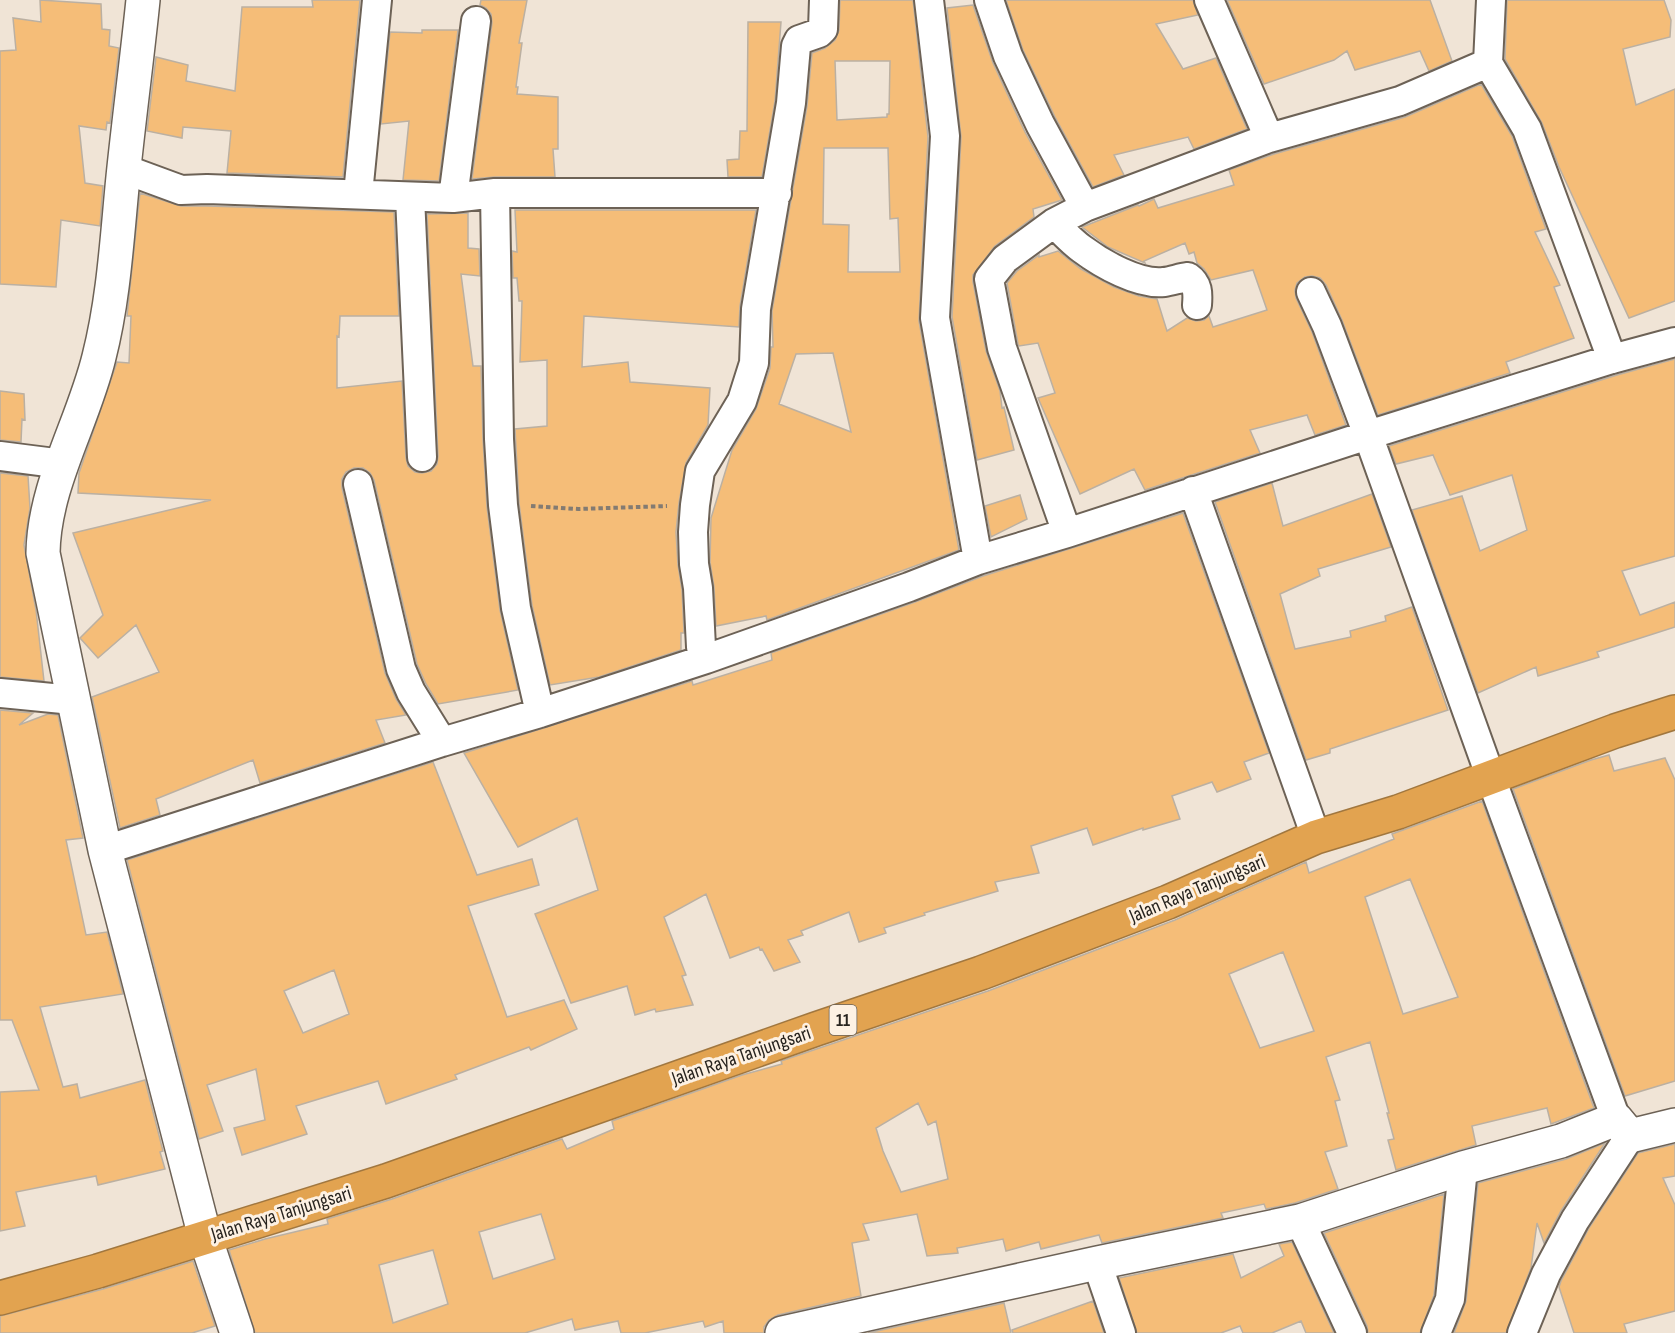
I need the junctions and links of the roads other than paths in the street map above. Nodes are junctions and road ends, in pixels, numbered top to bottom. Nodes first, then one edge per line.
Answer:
1 (143, 0) edge
2 (377, 0) edge
3 (824, 0) edge
4 (929, 0) edge
5 (989, 0) edge
6 (1209, 0) edge
7 (1491, 0) edge
8 (476, 21) dead end
9 (1488, 63) junction
10 (1269, 138) junction
11 (124, 170) junction
12 (495, 193) junction
13 (777, 193) junction
14 (358, 194) junction
15 (410, 197) junction
16 (453, 198) junction
17 (1085, 207) junction
18 (1054, 223) junction
19 (1311, 292) dead end
20 (1197, 305) dead end
21 (1675, 342) edge
22 (1612, 359) junction
23 (1368, 435) junction
24 (0, 456) edge
25 (422, 457) dead end
26 (63, 464) junction
27 (358, 484) dead end
28 (1193, 491) junction
29 (1067, 533) junction
30 (978, 560) junction
31 (706, 658) junction
32 (0, 693) edge
33 (73, 700) junction
34 (1675, 712) edge
35 (540, 713) junction
36 (442, 742) junction
37 (1491, 778) junction
38 (1316, 837) junction
39 (105, 850) junction
40 (1675, 1125) edge
41 (1623, 1127) junction
42 (1463, 1168) junction
43 (1300, 1221) junction
44 (205, 1237) junction
45 (1097, 1263) junction
46 (0, 1298) edge
47 (836, 1328) edge
48 (237, 1333) edge
49 (782, 1333) edge
50 (1121, 1333) edge
51 (1352, 1333) edge
52 (1436, 1333) edge
53 (1522, 1333) edge

1 - 11 street
2 - 14 street
3 - 13 street
4 - 30 street
5 - 17 street
6 - 10 street
7 - 9 street
8 - 16 street
9 - 10 street
9 - 22 street
10 - 17 street
11 - 14 street
11 - 26 street
12 - 13 street
12 - 16 street
12 - 35 street
13 - 31 street
14 - 15 street
15 - 16 street
15 - 25 street
17 - 18 street
18 - 20 street
18 - 29 street
19 - 23 street
21 - 22 street
22 - 23 street
23 - 28 street
23 - 37 street
24 - 26 street
26 - 33 street
27 - 36 street
28 - 29 street
28 - 38 street
29 - 30 street
30 - 31 street
31 - 35 street
32 - 33 street
33 - 39 street
34 - 37 highway, Jalan Raya Tanjungsari / 11
35 - 36 street
36 - 39 street
37 - 38 highway, Jalan Raya Tanjungsari / 11
37 - 41 street
38 - 44 highway, Jalan Raya Tanjungsari / 11
39 - 44 street
40 - 41 street
41 - 42 street
41 - 53 street
42 - 43 street
42 - 52 street
43 - 45 street
43 - 51 street
44 - 46 highway, Jalan Raya Tanjungsari / 11
44 - 48 street
45 - 47 street
45 - 50 street
47 - 49 street

